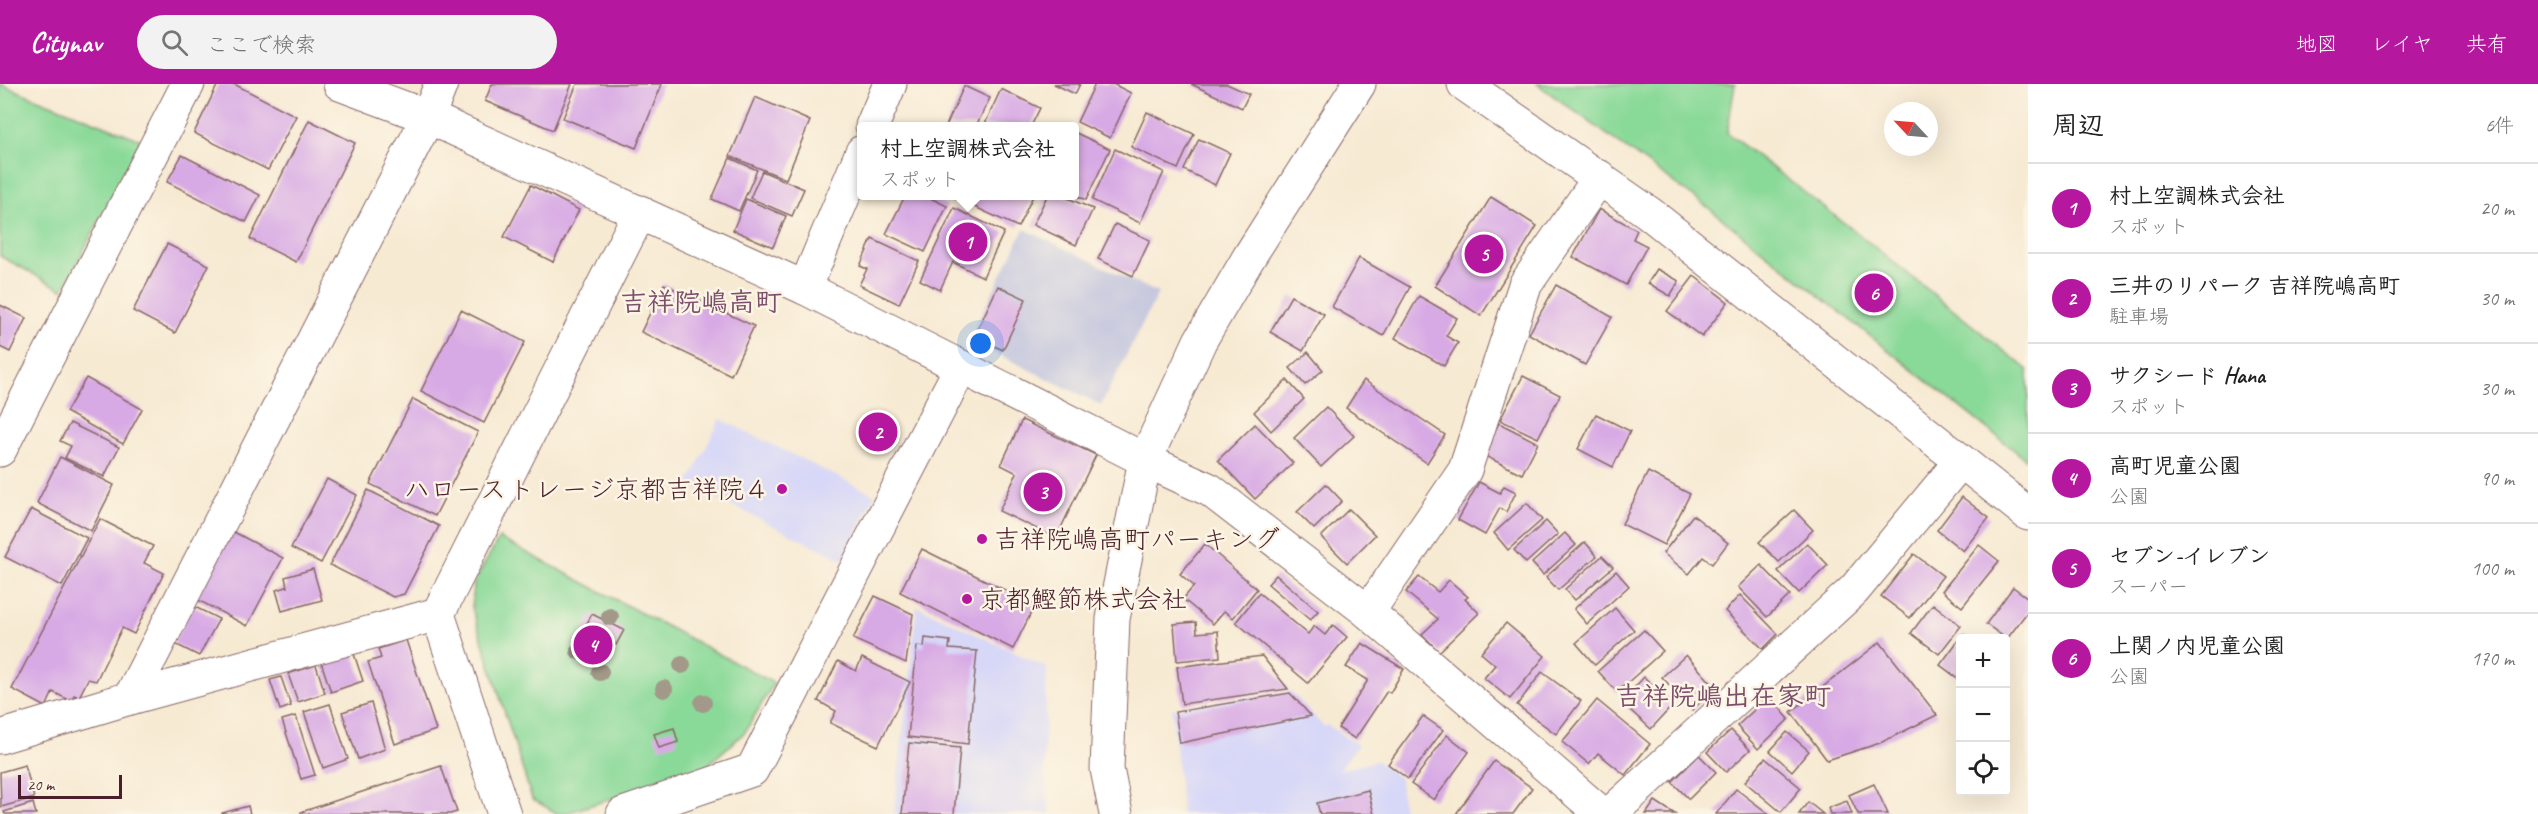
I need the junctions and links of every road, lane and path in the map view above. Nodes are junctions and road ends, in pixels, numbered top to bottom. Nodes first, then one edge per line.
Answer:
1 (188, 84) edge
2 (340, 84) edge
3 (441, 84) edge
4 (890, 84) edge
5 (1359, 84) edge
6 (1464, 84) edge
7 (428, 117) junction
8 (874, 122) edge
9 (857, 162) edge
10 (1600, 177) junction
11 (640, 212) junction
12 (805, 288) junction
13 (961, 367) junction
14 (0, 450) edge
15 (1145, 460) junction
16 (1961, 461) junction
17 (2028, 514) edge
18 (1368, 612) junction
19 (438, 614) junction
20 (130, 699) junction
21 (0, 737) edge
22 (504, 814) edge
23 (622, 814) edge
24 (1116, 814) edge
25 (1602, 814) edge
26 (1610, 814) edge

1 - 14 street
2 - 7 street
3 - 7 street
4 - 8 street
5 - 15 street
6 - 10 street
7 - 11 street
7 - 20 street
9 - 12 street
10 - 16 street
10 - 18 street
11 - 12 street
11 - 19 street
12 - 13 street
13 - 15 street
13 - 23 street
15 - 18 street
15 - 24 street
16 - 17 street
16 - 26 street
18 - 25 street
19 - 20 street
19 - 22 street
20 - 21 street

